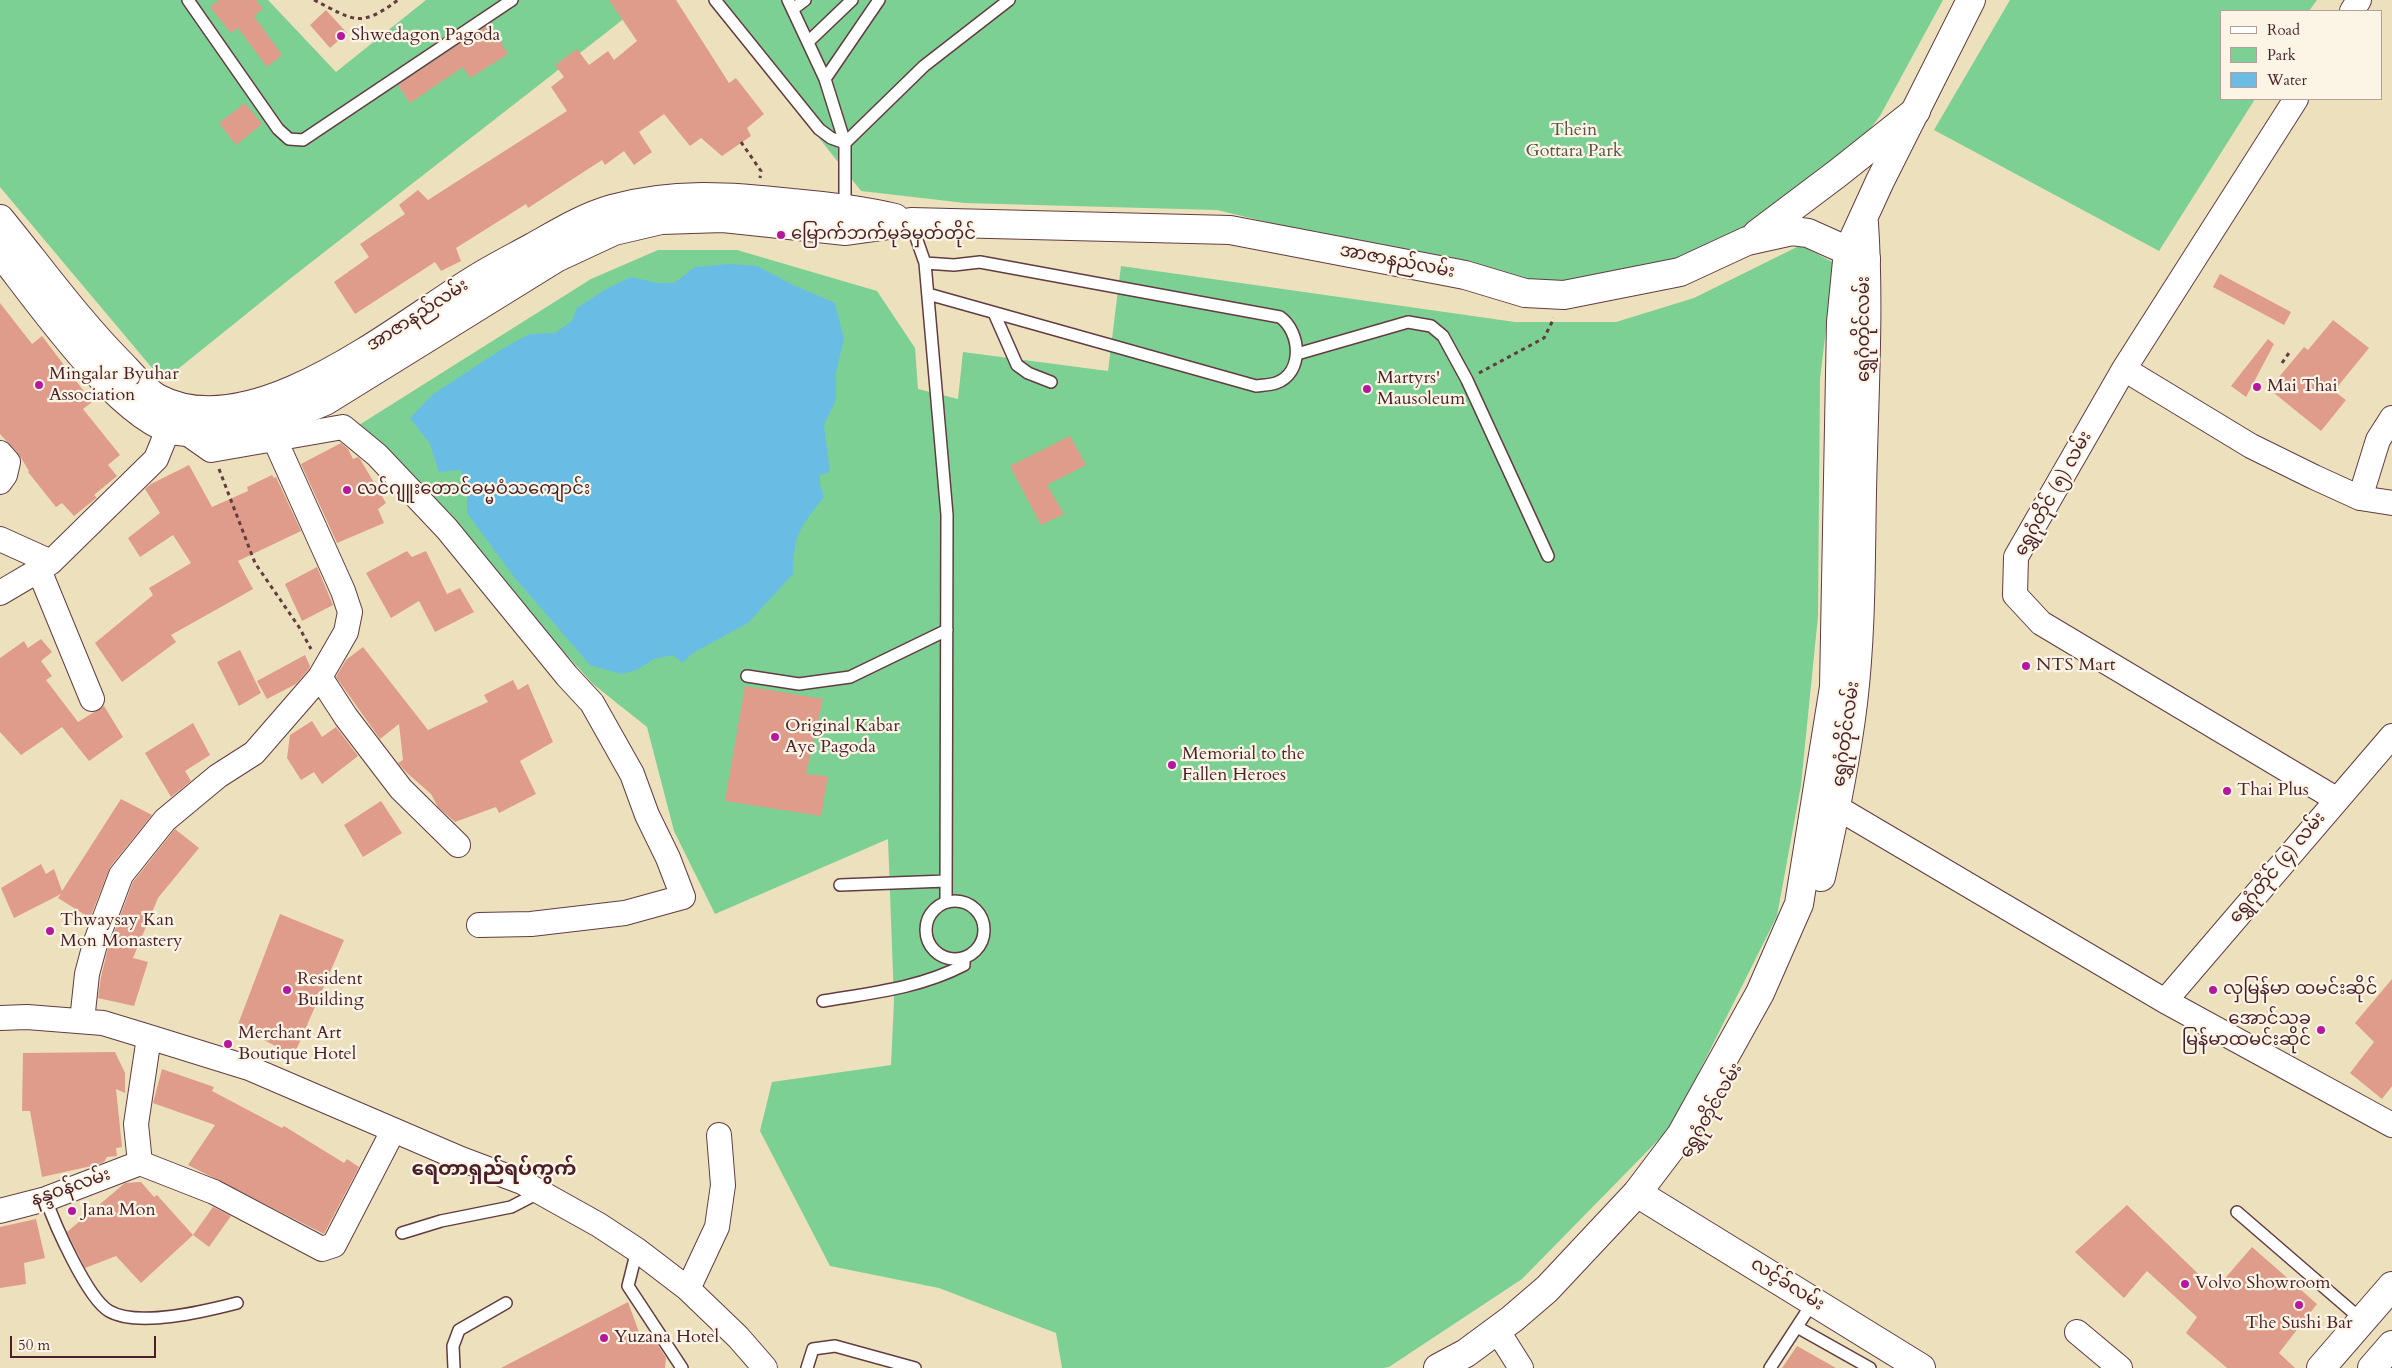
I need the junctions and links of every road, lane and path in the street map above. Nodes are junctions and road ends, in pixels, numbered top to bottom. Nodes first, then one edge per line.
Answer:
1 (188, 0) edge
2 (314, 0) edge
3 (398, 0) edge
4 (512, 0) edge
5 (715, 0) edge
6 (805, 0) edge
7 (852, 0) edge
8 (880, 0) edge
9 (1009, 0) edge
10 (1971, 0) edge
11 (791, 4) edge
12 (808, 42) junction
13 (825, 79) junction
14 (2295, 100) edge
15 (1916, 111) junction
16 (845, 143) junction
17 (845, 220) junction
18 (911, 222) junction
19 (3, 236) edge
20 (1747, 241) junction
21 (1857, 255) junction
22 (925, 263) junction
23 (928, 294) junction
24 (1564, 295) junction
25 (994, 313) junction
26 (2291, 350) dead end
27 (1297, 354) junction
28 (2282, 363) dead end
29 (2124, 369) junction
30 (1467, 380) junction
31 (1051, 382) dead end
32 (335, 383) junction
33 (2392, 418) edge
34 (176, 429) junction
35 (275, 440) junction
36 (211, 450) junction
37 (0, 453) edge
38 (0, 482) edge
39 (2360, 498) junction
40 (2392, 503) edge
41 (0, 539) edge
42 (1548, 556) dead end
43 (45, 566) junction
44 (0, 593) edge
45 (947, 630) junction
46 (746, 676) dead end
47 (320, 677) junction
48 (92, 699) dead end
49 (2392, 736) edge
50 (2336, 799) junction
51 (1826, 805) junction
52 (458, 844) dead end
53 (946, 881) junction
54 (840, 885) dead end
55 (946, 902) junction
56 (479, 926) dead end
57 (964, 958) junction
58 (2165, 1000) junction
59 (823, 1001) dead end
60 (0, 1018) edge
61 (82, 1021) junction
62 (149, 1037) junction
63 (2392, 1125) edge
64 (393, 1131) junction
65 (719, 1135) dead end
66 (140, 1163) junction
67 (541, 1191) junction
68 (1645, 1198) junction
69 (46, 1199) junction
70 (0, 1211) edge
71 (2237, 1212) dead end
72 (402, 1233) dead end
73 (637, 1250) junction
74 (2392, 1286) edge
75 (688, 1289) junction
76 (1813, 1302) junction
77 (236, 1303) dead end
78 (506, 1304) dead end
79 (2362, 1320) junction
80 (1797, 1327) junction
81 (2077, 1332) dead end
82 (1502, 1337) junction
83 (2392, 1346) edge
84 (1443, 1367) edge
85 (454, 1368) edge
86 (682, 1368) edge
87 (765, 1368) edge
88 (807, 1368) edge
89 (914, 1368) edge
90 (1473, 1368) edge
91 (1522, 1368) edge
92 (1770, 1368) edge
93 (1870, 1368) edge
94 (1921, 1368) edge
95 (2120, 1368) edge
96 (2321, 1368) edge
97 (2372, 1368) edge

1 - 4 lane
2 - 3 path
5 - 16 lane
6 - 11 lane
7 - 12 lane
8 - 13 lane
9 - 16 lane
10 - 15 main road
11 - 12 lane
12 - 13 lane
13 - 16 lane
14 - 29 street, ရွှေဂုံတိုင် (၅) လမ်း
15 - 20 main road
15 - 21 main road
16 - 17 lane
17 - 18 main road, အာဇာနည်လမ်း
17 - 32 main road, အာဇာနည်လမ်း
18 - 22 lane
18 - 24 main road, အာဇာနည်လမ်း
19 - 32 main road, အာဇာနည်လမ်း
19 - 34 main road, အာဇာနည်လမ်း
20 - 21 main road, အာဇာနည်လမ်း
20 - 24 main road, အာဇာနည်လမ်း
21 - 51 main road, ရွှေဂုံတိုင်လမ်း
22 - 23 lane
22 - 27 lane
23 - 25 lane
23 - 45 lane
24 - 30 path
25 - 27 lane
25 - 31 lane
26 - 28 path
27 - 30 lane
29 - 39 street
29 - 50 street, ရွှေဂုံတိုင် (၅) လမ်း
30 - 42 lane
32 - 34 main road, အာဇာနည်လမ်း
33 - 39 street
34 - 36 street
34 - 43 street
35 - 36 street
35 - 47 street
35 - 56 street
36 - 47 path
37 - 38 street
39 - 40 street
41 - 43 street
43 - 44 street
43 - 48 street
45 - 46 lane
45 - 53 lane
47 - 52 street
47 - 61 street
49 - 50 street, ရွှေဂုံတိုင် (၄) လမ်း
50 - 58 street, ရွှေဂုံတိုင် (၄) လမ်း
51 - 58 street
51 - 68 main road, ရွှေဂုံတိုင်လမ်း
53 - 54 lane
53 - 55 lane
55 - 57 lane
55 - 57 lane
57 - 59 lane
58 - 63 street
60 - 61 street
61 - 62 street
62 - 64 street
62 - 66 street
64 - 66 street
64 - 67 street
65 - 75 street
66 - 69 street, နန္ဒဝန်လမ်း
67 - 72 lane
67 - 73 street
68 - 76 main road, လင့်ခ်လမ်း
68 - 82 main road, ရွှေဂုံတိုင်လမ်း
69 - 70 street, နန္ဒဝန်လမ်း
69 - 77 lane
71 - 79 lane
73 - 75 street
73 - 86 lane
74 - 79 main road
75 - 87 street
76 - 80 lane
76 - 94 main road, လင့်ခ်လမ်း
78 - 85 lane
79 - 96 main road
80 - 92 lane
80 - 93 lane
81 - 95 street
82 - 84 main road, ရွှေဂုံတိုင်လမ်း
82 - 90 main road, ရွှေဂုံတိုင်လမ်း
82 - 91 street
83 - 97 main road
88 - 89 lane

